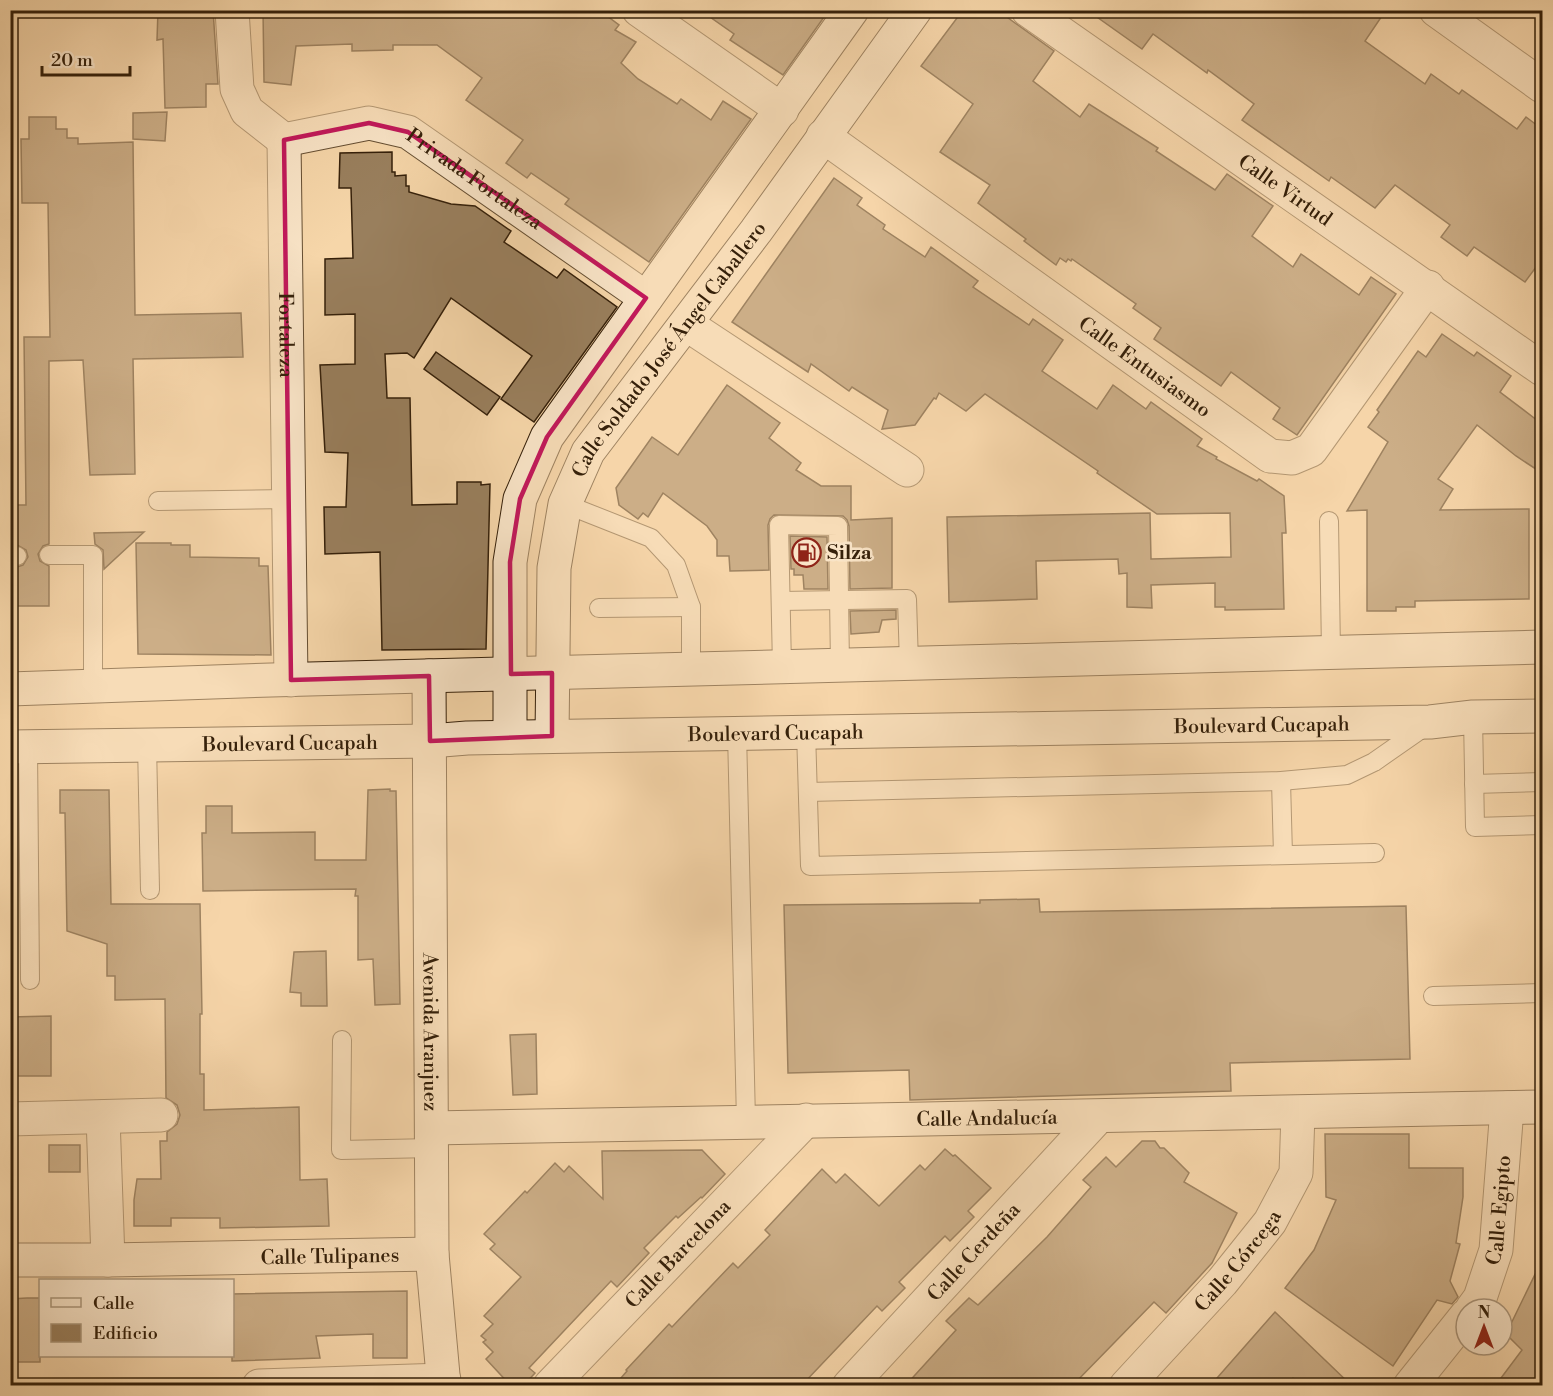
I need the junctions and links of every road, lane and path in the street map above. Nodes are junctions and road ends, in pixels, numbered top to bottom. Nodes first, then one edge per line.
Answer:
1 (232, 10) edge
2 (639, 10) edge
3 (852, 10) edge
4 (915, 10) edge
5 (1028, 10) edge
6 (1436, 10) edge
7 (1542, 86) edge
8 (782, 110) junction
9 (823, 136) junction
10 (284, 140) junction
11 (1428, 287) junction
12 (646, 298) junction
13 (686, 324) junction
14 (1542, 369) edge
15 (907, 470) dead end
16 (288, 499) junction
17 (158, 501) dead end
18 (565, 504) junction
19 (1329, 521) dead end
20 (49, 555) dead end
21 (838, 600) junction
22 (781, 601) junction
23 (691, 607) junction
24 (599, 608) dead end
25 (1542, 647) edge
26 (1331, 653) junction
27 (909, 664) junction
28 (840, 666) junction
29 (782, 667) junction
30 (691, 670) junction
31 (552, 673) junction
32 (511, 674) junction
33 (429, 676) junction
34 (291, 680) junction
35 (93, 686) junction
36 (10, 689) edge
37 (1542, 716) edge
38 (1473, 717) junction
39 (1430, 722) junction
40 (806, 731) junction
41 (737, 732) junction
42 (552, 736) junction
43 (510, 737) junction
44 (430, 741) junction
45 (147, 744) junction
46 (19, 747) edge
47 (1281, 782) junction
48 (1542, 782) edge
49 (1474, 784) junction
50 (808, 792) junction
51 (1542, 825) edge
52 (1375, 853) dead end
53 (1283, 855) junction
54 (150, 890) dead end
55 (30, 980) dead end
56 (1542, 993) edge
57 (1432, 996) dead end
58 (342, 1040) dead end
59 (1542, 1107) edge
60 (1507, 1108) junction
61 (1298, 1113) junction
62 (161, 1115) dead end
63 (103, 1117) junction
64 (1097, 1118) junction
65 (10, 1119) edge
66 (806, 1120) junction
67 (746, 1121) junction
68 (432, 1138) junction
69 (432, 1254) junction
70 (10, 1260) edge
71 (108, 1260) junction
72 (1480, 1297) edge
73 (1454, 1331) edge
74 (444, 1383) edge
75 (259, 1386) edge
76 (550, 1386) edge
77 (849, 1386) edge
78 (1126, 1386) edge
79 (1410, 1386) edge

1 - 10 street
2 - 8 street
3 - 8 street
4 - 9 street, Calle Soldado José Ángel Caballero
5 - 11 street, Calle Virtud
6 - 7 street
8 - 12 street
9 - 11 street, Calle Entusiasmo
9 - 13 street, Calle Soldado José Ángel Caballero
10 - 12 street, Privada Fortaleza
10 - 16 street, Fortaleza
11 - 14 street, Calle Virtud
12 - 32 street
13 - 15 street
13 - 18 street, Calle Soldado José Ángel Caballero
16 - 17 lane
16 - 34 street, Fortaleza
18 - 23 lane
18 - 31 street, Calle Soldado José Ángel Caballero
19 - 26 lane
20 - 35 lane
21 - 22 lane
21 - 22 lane
21 - 27 lane
21 - 28 lane
22 - 29 lane
23 - 24 lane
23 - 30 lane
25 - 26 street
26 - 27 street
27 - 28 street
28 - 29 street
29 - 30 street
30 - 31 street
31 - 32 street
31 - 42 street, Calle Soldado José Ángel Caballero
32 - 33 street
32 - 43 street
33 - 34 street
33 - 44 street, Avenida Aranjuez
34 - 35 street
35 - 36 street
37 - 38 street, Boulevard Cucapah
38 - 39 street, Boulevard Cucapah
38 - 49 lane
39 - 40 street, Boulevard Cucapah
39 - 47 lane
40 - 41 street, Boulevard Cucapah
40 - 50 lane
41 - 42 street, Boulevard Cucapah
41 - 67 lane
42 - 43 street, Boulevard Cucapah
43 - 44 street, Boulevard Cucapah
44 - 45 street, Boulevard Cucapah
44 - 68 street, Avenida Aranjuez
45 - 46 street, Boulevard Cucapah
45 - 54 lane
46 - 55 lane
47 - 50 lane
47 - 53 lane
48 - 49 lane
49 - 51 lane
50 - 53 lane
52 - 53 lane
56 - 57 lane
58 - 68 lane
59 - 60 street, Calle Andalucía
60 - 61 street, Calle Andalucía
60 - 72 street, Calle Egipto
61 - 64 street, Calle Andalucía
61 - 78 street, Calle Córcega
62 - 63 street
63 - 65 street
63 - 71 street
64 - 66 street, Calle Andalucía
64 - 77 street, Calle Cerdeña
66 - 67 street, Calle Andalucía
66 - 76 street, Calle Barcelona
67 - 68 street, Calle Andalucía
68 - 69 street, Avenida Aranjuez
69 - 71 street, Calle Tulipanes
69 - 74 street, Avenida Aranjuez
70 - 71 street, Calle Tulipanes
73 - 79 street
74 - 75 street

